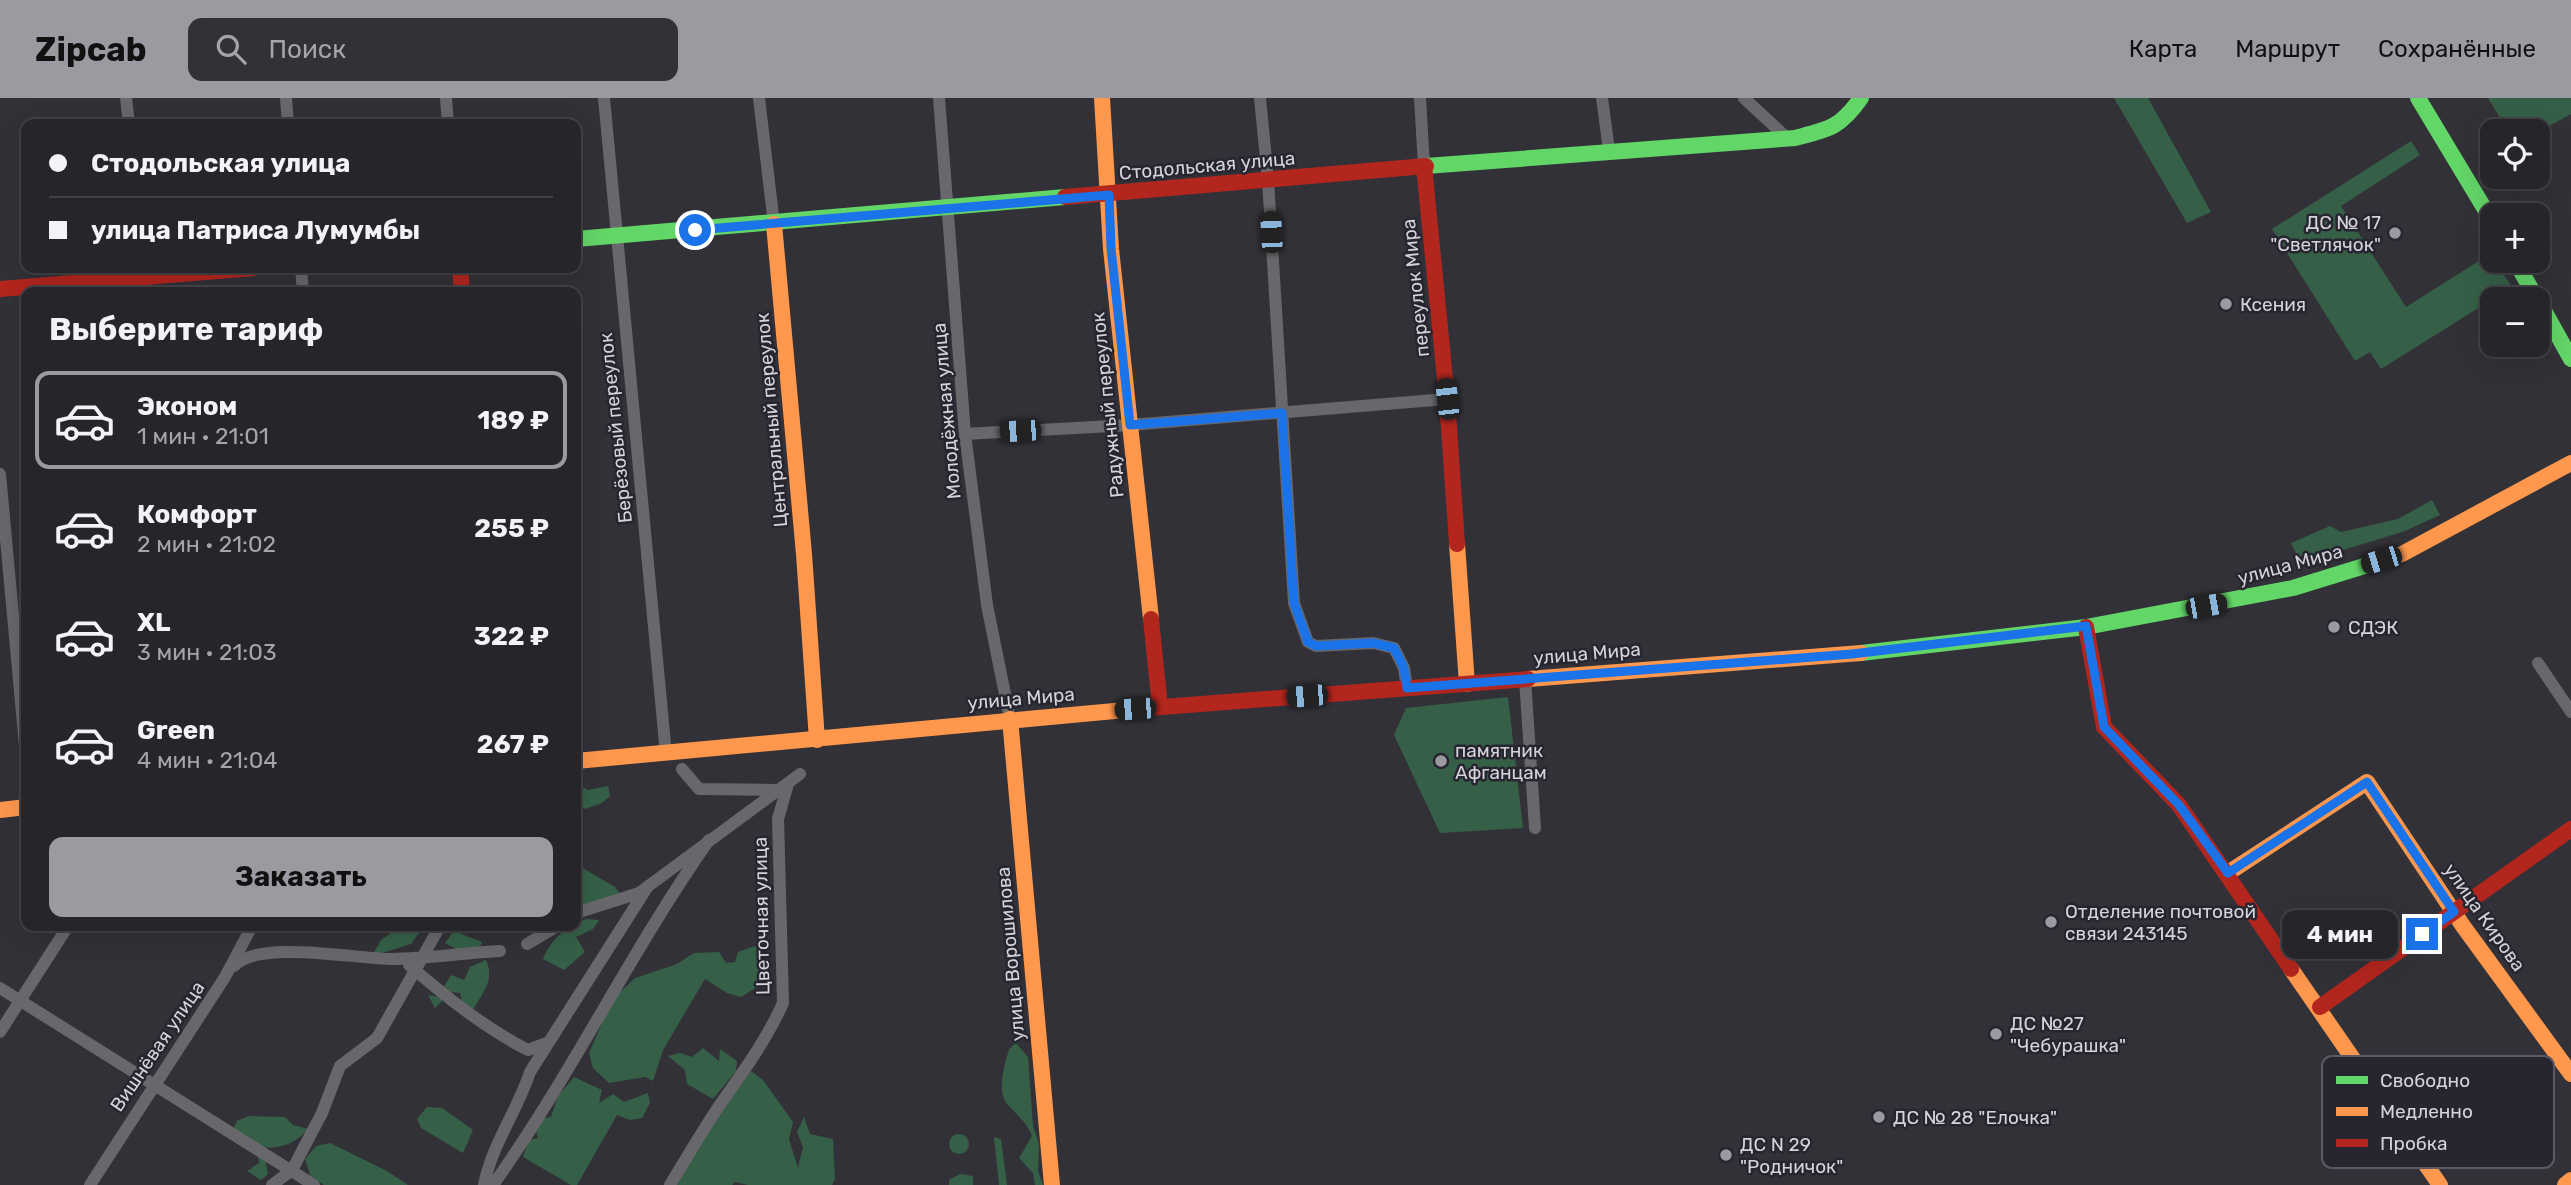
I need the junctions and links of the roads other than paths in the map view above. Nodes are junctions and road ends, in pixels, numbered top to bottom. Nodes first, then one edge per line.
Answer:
1 (126, 98) edge
2 (285, 98) edge
3 (446, 98) edge
4 (604, 98) edge
5 (759, 98) edge
6 (939, 98) edge
7 (1102, 98) edge
8 (1260, 98) edge
9 (1420, 98) edge
10 (1602, 98) edge
11 (1744, 98) edge
12 (1861, 98) edge
13 (2418, 98) edge
14 (128, 119) edge
15 (287, 119) edge
16 (448, 119) edge
17 (1787, 138) junction
18 (1609, 150) junction
19 (1424, 166) junction
20 (1268, 180) junction
21 (1109, 195) junction
22 (2481, 203) edge
23 (950, 209) junction
24 (774, 224) junction
25 (615, 236) junction
26 (581, 239) edge
27 (204, 273) edge
28 (144, 279) edge
29 (29, 287) edge
30 (21, 288) edge
31 (0, 289) edge
32 (2550, 323) edge
33 (2571, 359) edge
34 (1447, 399) junction
35 (1282, 413) junction
36 (1130, 425) junction
37 (965, 434) junction
38 (2571, 463) edge
39 (0, 474) edge
40 (2086, 626) junction
41 (2538, 663) dead end
42 (1525, 679) junction
43 (1467, 684) junction
44 (1407, 688) junction
45 (21, 703) edge
46 (1160, 707) junction
47 (2571, 712) edge
48 (1010, 719) junction
49 (817, 740) junction
50 (666, 754) junction
51 (581, 761) edge
52 (682, 769) dead end
53 (800, 774) dead end
54 (784, 787) junction
55 (21, 808) edge
56 (0, 810) edge
57 (1535, 828) dead end
58 (2571, 828) edge
59 (709, 840) junction
60 (2228, 873) junction
61 (649, 886) junction
62 (581, 911) edge
63 (2454, 912) junction
64 (65, 931) edge
65 (249, 931) edge
66 (437, 931) edge
67 (549, 931) edge
68 (527, 944) dead end
69 (500, 951) dead end
70 (422, 957) junction
71 (396, 959) junction
72 (415, 971) junction
73 (225, 977) junction
74 (0, 988) edge
75 (22, 1001) junction
76 (2320, 1007) junction
77 (0, 1032) edge
78 (550, 1041) junction
79 (2353, 1056) edge
80 (2571, 1074) edge
81 (153, 1087) junction
82 (2429, 1168) edge
83 (292, 1170) junction
84 (2571, 1180) edge
85 (486, 1184) edge
86 (90, 1185) edge
87 (272, 1185) edge
88 (314, 1185) edge
89 (670, 1185) edge
90 (1052, 1185) edge
91 (2440, 1185) edge
92 (2565, 1185) edge

1 - 14 street
2 - 15 street
3 - 16 street
4 - 25 street, Берёзовый переулок
5 - 24 street, Центральный переулок
6 - 23 street, Молодёжная улица
7 - 21 street, Радужный переулок
8 - 20 street
9 - 19 street, переулок Мира
10 - 18 street
11 - 17 street
12 - 17 street, Стодольская улица
13 - 22 street
17 - 18 street, Стодольская улица
18 - 19 street, Стодольская улица
19 - 20 street, Стодольская улица
19 - 34 street, переулок Мира
20 - 21 street, Стодольская улица
20 - 35 street
21 - 23 street, Стодольская улица
21 - 36 street, Радужный переулок
23 - 24 street, Стодольская улица
23 - 37 street, Молодёжная улица
24 - 25 street, Стодольская улица
24 - 49 street, Центральный переулок
25 - 26 street, Стодольская улица
25 - 50 street, Берёзовый переулок
27 - 28 street
28 - 29 street
30 - 31 street
32 - 33 street
34 - 35 street
34 - 43 street, переулок Мира
35 - 36 street
35 - 44 street
36 - 37 street
36 - 46 street, Радужный переулок
37 - 48 street, Молодёжная улица
38 - 40 street, улица Мира
39 - 45 street
40 - 42 street, улица Мира
40 - 60 street
41 - 47 street
42 - 43 street, улица Мира
42 - 57 street
43 - 44 street, улица Мира
44 - 46 street, улица Мира
46 - 48 street, улица Мира
48 - 49 street, улица Мира
48 - 90 street, улица Ворошилова
49 - 50 street, улица Мира
50 - 51 street, улица Мира
52 - 54 street
53 - 54 street
54 - 59 street
54 - 89 street, Цветочная улица
55 - 56 street
58 - 63 street
59 - 61 street
59 - 85 street
60 - 63 street, улица Кирова
60 - 76 street
61 - 62 street
61 - 78 street
63 - 76 street
63 - 80 street, улица Кирова
64 - 75 street
65 - 73 street, Вишнёвая улица
66 - 70 street
67 - 68 street
69 - 70 street
70 - 71 street
70 - 72 street
71 - 72 street
71 - 73 street
72 - 78 street
72 - 83 street
73 - 81 street, Вишнёвая улица
74 - 75 street
75 - 77 street
75 - 81 street
76 - 79 street
78 - 85 street
81 - 83 street
81 - 86 street, Вишнёвая улица
82 - 91 street
83 - 87 street
83 - 88 street
84 - 92 street

